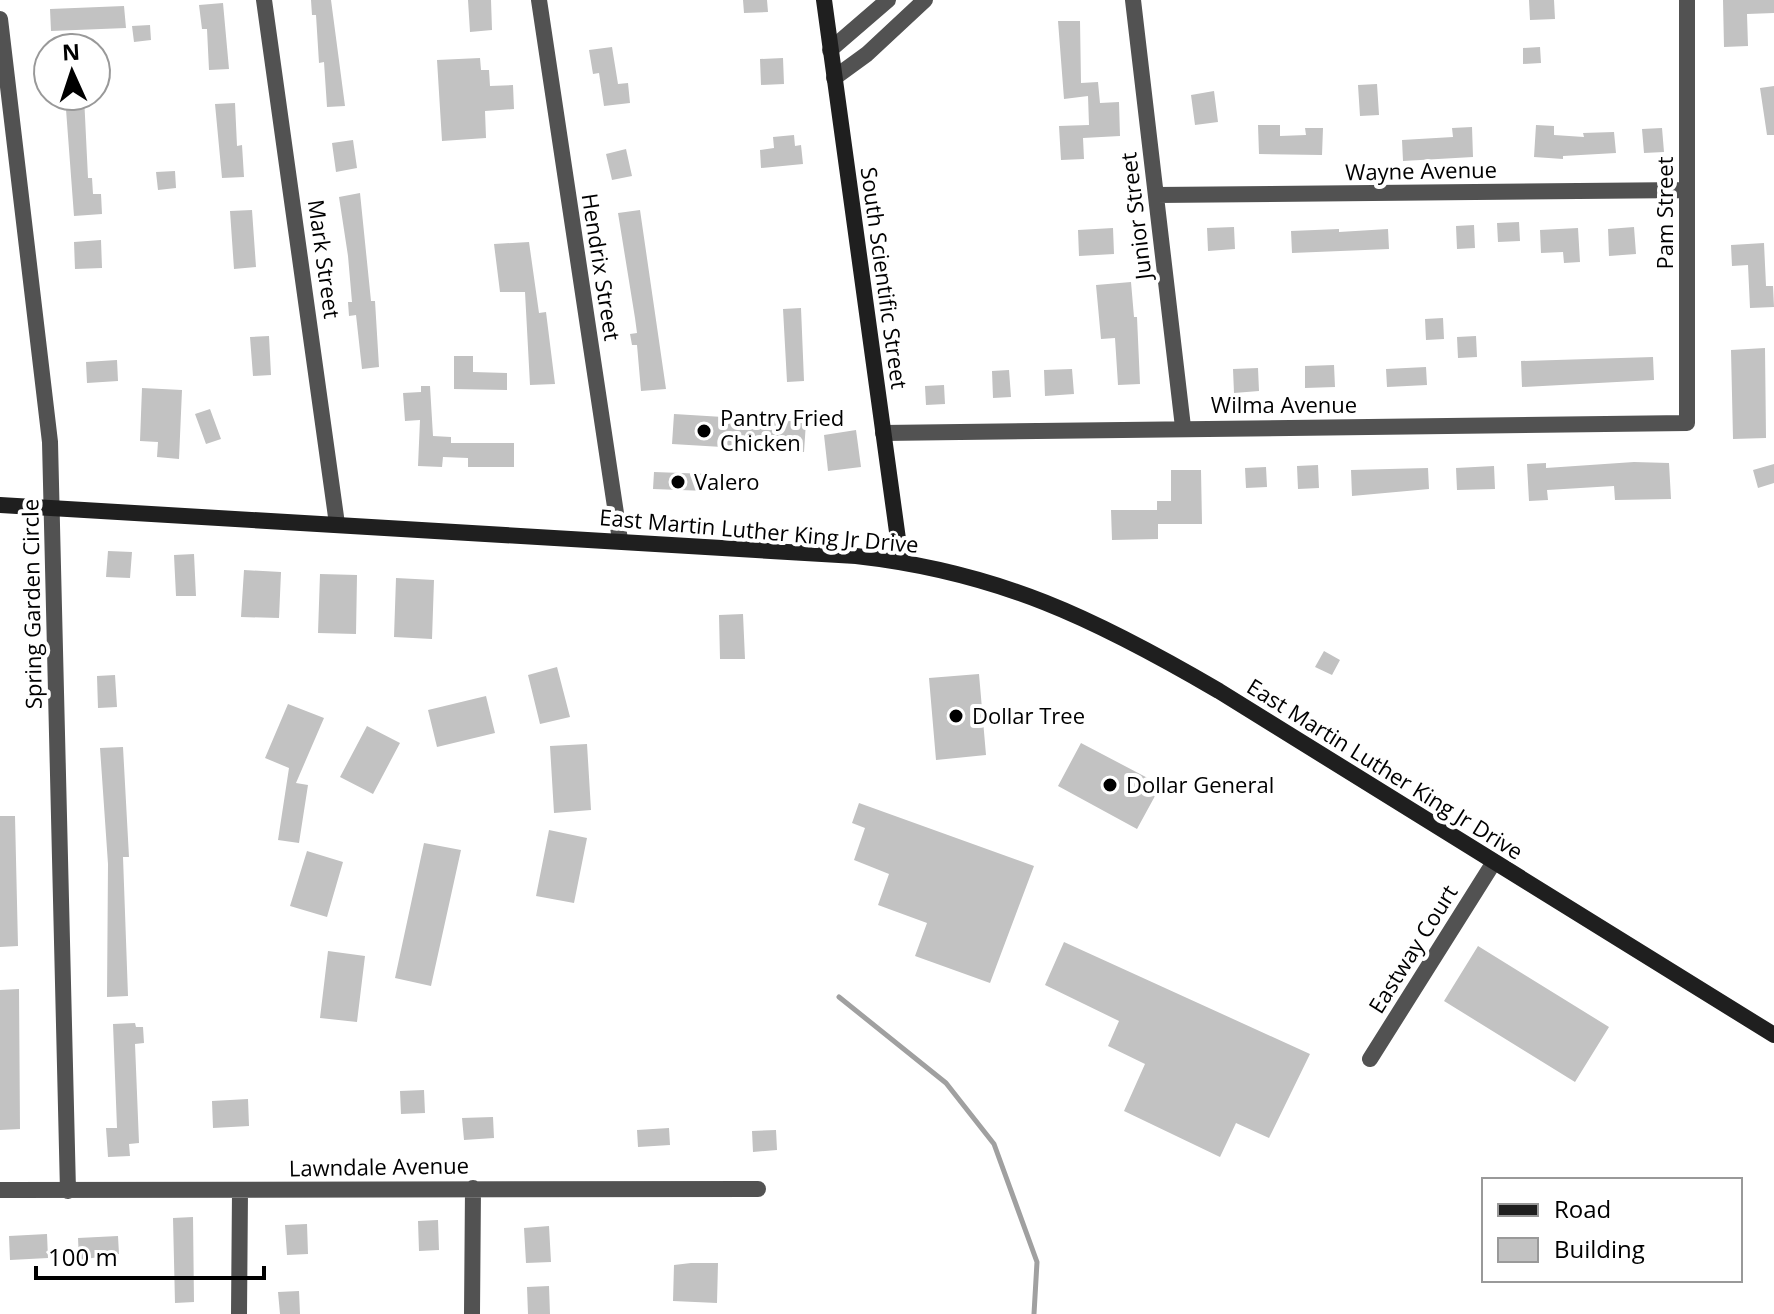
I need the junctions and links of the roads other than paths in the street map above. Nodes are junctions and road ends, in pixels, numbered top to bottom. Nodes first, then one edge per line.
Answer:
1 (264, 0) edge
2 (539, 0) edge
3 (824, 0) edge
4 (888, 0) edge
5 (925, 0) edge
6 (1133, 0) edge
7 (1687, 0) edge
8 (0, 19) edge
9 (830, 50) junction
10 (834, 78) junction
11 (1687, 190) junction
12 (1156, 195) junction
13 (1685, 423) joint
14 (1183, 427) junction
15 (883, 433) junction
16 (0, 505) edge
17 (52, 508) junction
18 (337, 524) junction
19 (620, 540) junction
20 (901, 561) junction
21 (1494, 862) junction
22 (1774, 1035) edge
23 (1370, 1059) dead end
24 (473, 1188) junction
25 (758, 1189) dead end
26 (0, 1190) edge
27 (68, 1191) junction
28 (240, 1191) junction
29 (239, 1314) edge
30 (472, 1314) edge

1 - 18 street, Mark Street
2 - 19 street, Hendrix Street
3 - 9 main road, South Scientific Street
4 - 9 street
5 - 10 street
6 - 12 street, Junior Street
7 - 11 street, Pam Street
8 - 17 street, Spring Garden Circle
9 - 10 main road, South Scientific Street
10 - 15 main road, South Scientific Street
11 - 12 street, Wayne Avenue
11 - 13 street, Pam Street
12 - 14 street, Junior Street
13 - 14 street, Wilma Avenue
14 - 15 street, Wilma Avenue
15 - 20 main road, South Scientific Street
16 - 17 main road, East Martin Luther King Jr Drive
17 - 18 main road, East Martin Luther King Jr Drive
17 - 27 street, Spring Garden Circle
18 - 19 main road, East Martin Luther King Jr Drive
19 - 20 main road, East Martin Luther King Jr Drive
20 - 21 main road, East Martin Luther King Jr Drive
21 - 22 main road, East Martin Luther King Jr Drive
21 - 23 street, Eastway Court
24 - 25 street, Lawndale Avenue
24 - 28 street, Lawndale Avenue
24 - 30 street
26 - 27 street, Lawndale Avenue
27 - 28 street, Lawndale Avenue
28 - 29 street

